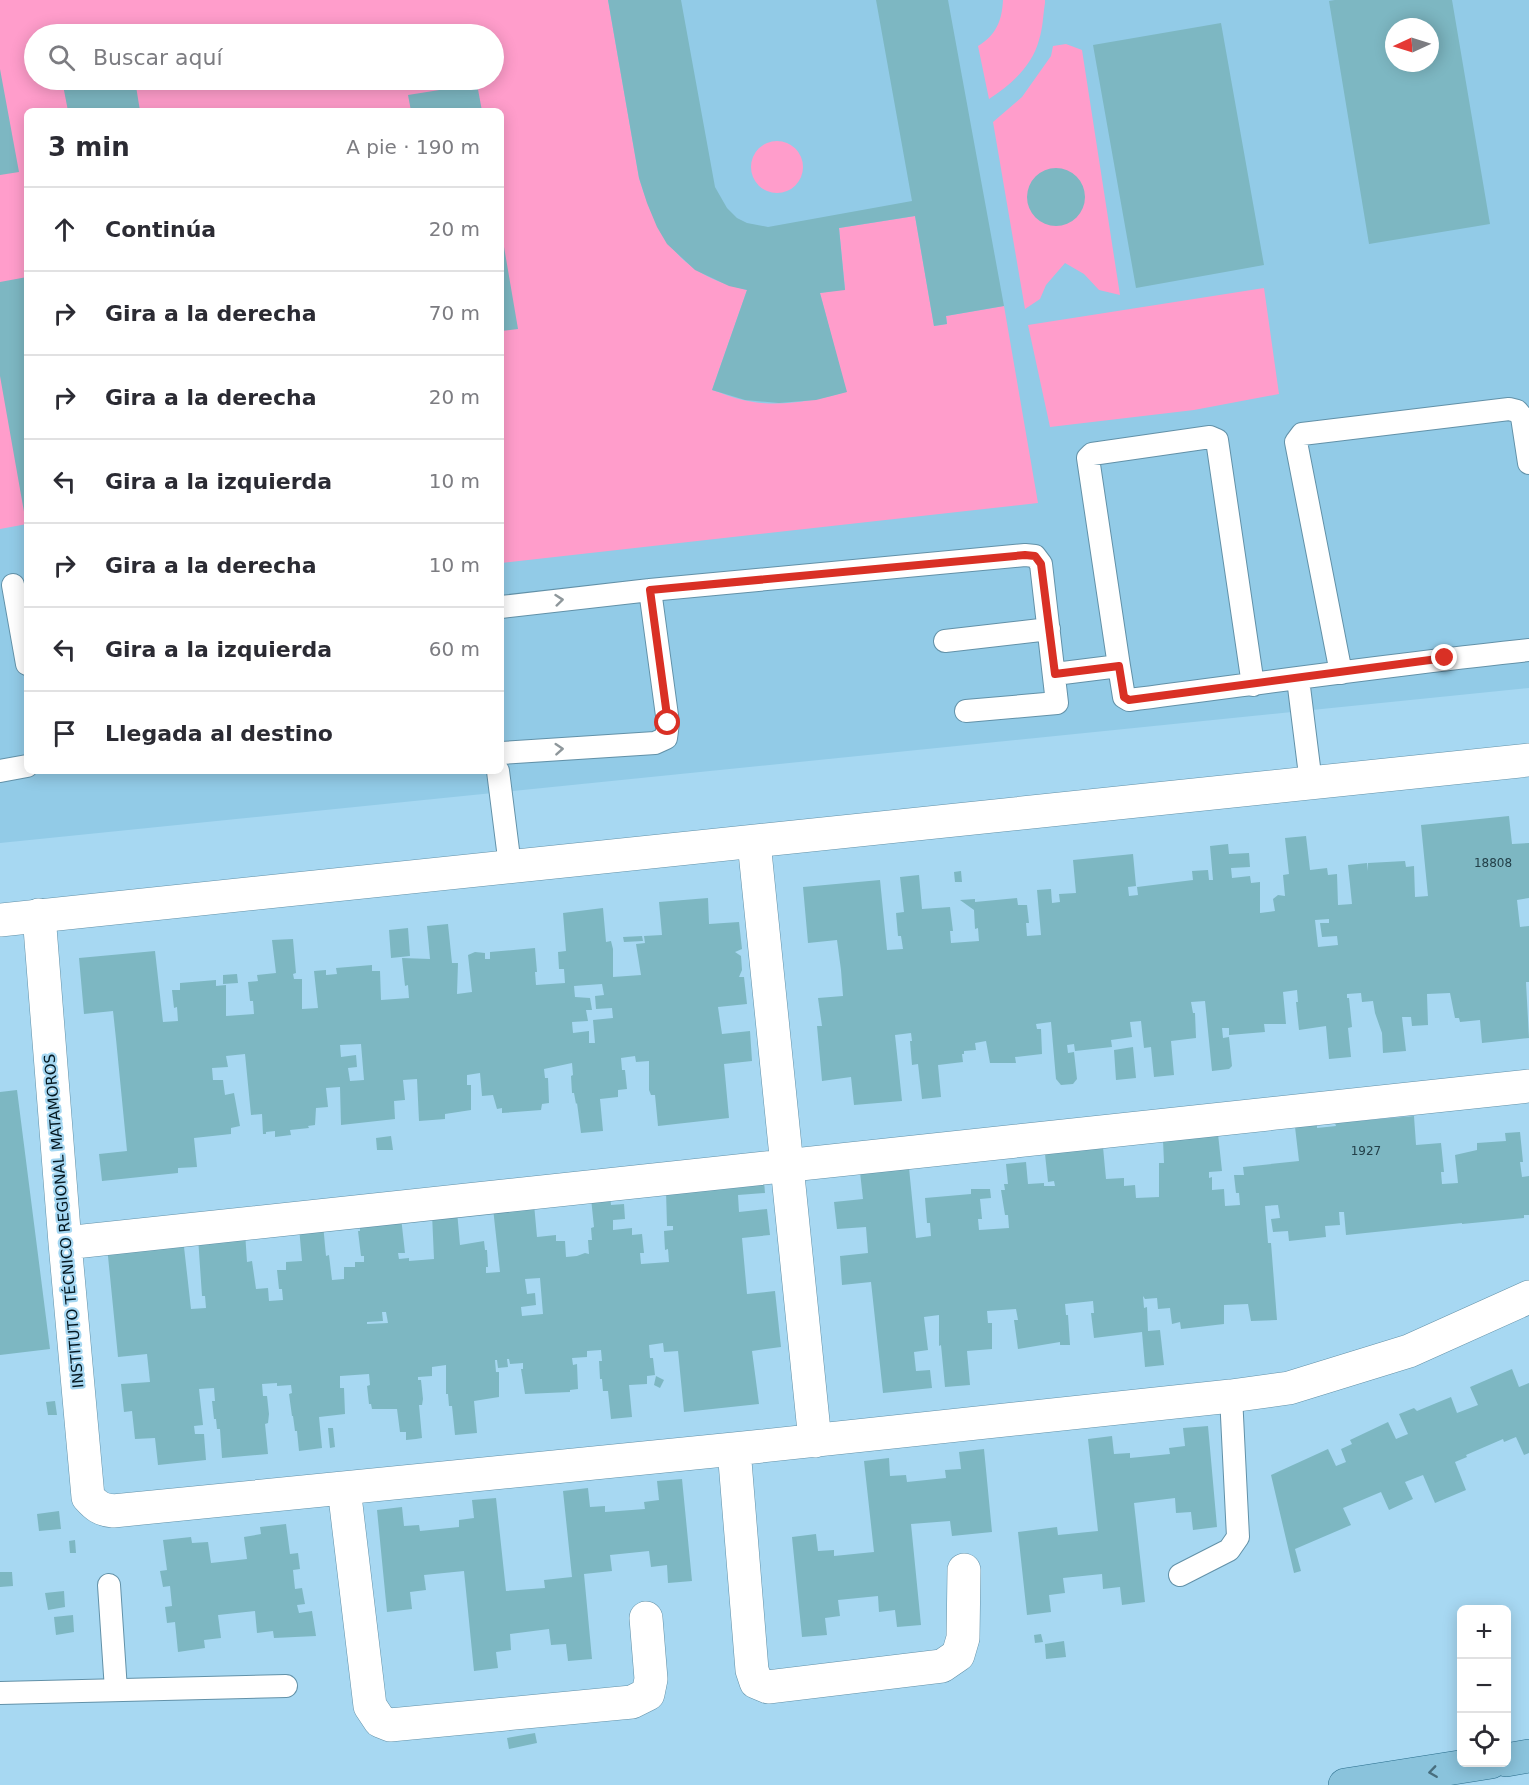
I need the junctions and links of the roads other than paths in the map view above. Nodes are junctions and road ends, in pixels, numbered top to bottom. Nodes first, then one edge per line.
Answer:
1 (1529, 463) edge
2 (13, 585) edge
3 (650, 590) junction
4 (504, 607) edge
5 (1049, 629) junction
6 (945, 641) dead end
7 (24, 647) edge
8 (1529, 650) edge
9 (1119, 666) junction
10 (1341, 673) junction
11 (1055, 674) junction
12 (1298, 679) junction
13 (1253, 685) junction
14 (966, 711) dead end
15 (504, 753) edge
16 (1529, 760) edge
17 (24, 767) edge
18 (0, 771) edge
19 (498, 774) edge
20 (1311, 783) junction
21 (754, 842) junction
22 (510, 866) junction
23 (39, 915) junction
24 (0, 920) edge
25 (1529, 1086) edge
26 (787, 1166) junction
27 (65, 1243) junction
28 (1529, 1297) edge
29 (1231, 1396) junction
30 (815, 1441) junction
31 (735, 1449) junction
32 (344, 1488) junction
33 (964, 1570) dead end
34 (1180, 1575) dead end
35 (109, 1585) dead end
36 (646, 1618) dead end
37 (286, 1686) dead end
38 (116, 1690) junction
39 (0, 1693) edge
40 (1529, 1756) edge
41 (1511, 1759) edge
42 (1459, 1767) edge
43 (1345, 1785) edge

1 - 10 lane
2 - 7 lane
4 -> 3 lane
3 - 5 lane
15 -> 3 lane
5 - 6 lane
5 - 11 lane
8 - 10 lane
9 - 11 lane
9 - 13 lane
9 - 13 lane
10 - 12 lane
11 - 14 lane
12 - 13 lane
12 - 20 lane
16 - 20 street
17 - 18 lane
19 - 22 lane
20 - 21 street
21 - 22 street
21 - 26 street
22 - 23 street
23 - 24 street
23 - 27 street, INSTITUTO TÉCNICO REGIONAL MATAMOROS
25 - 26 street
26 - 27 street
26 - 30 street
27 - 32 street, INSTITUTO TÉCNICO REGIONAL MATAMOROS
28 - 29 street
29 - 30 street
29 - 34 lane
30 - 31 street
31 - 32 street
31 - 33 street
32 - 36 street
35 - 38 lane
37 - 38 lane
38 - 39 lane
40 - 41 main road
42 -> 43 main road

